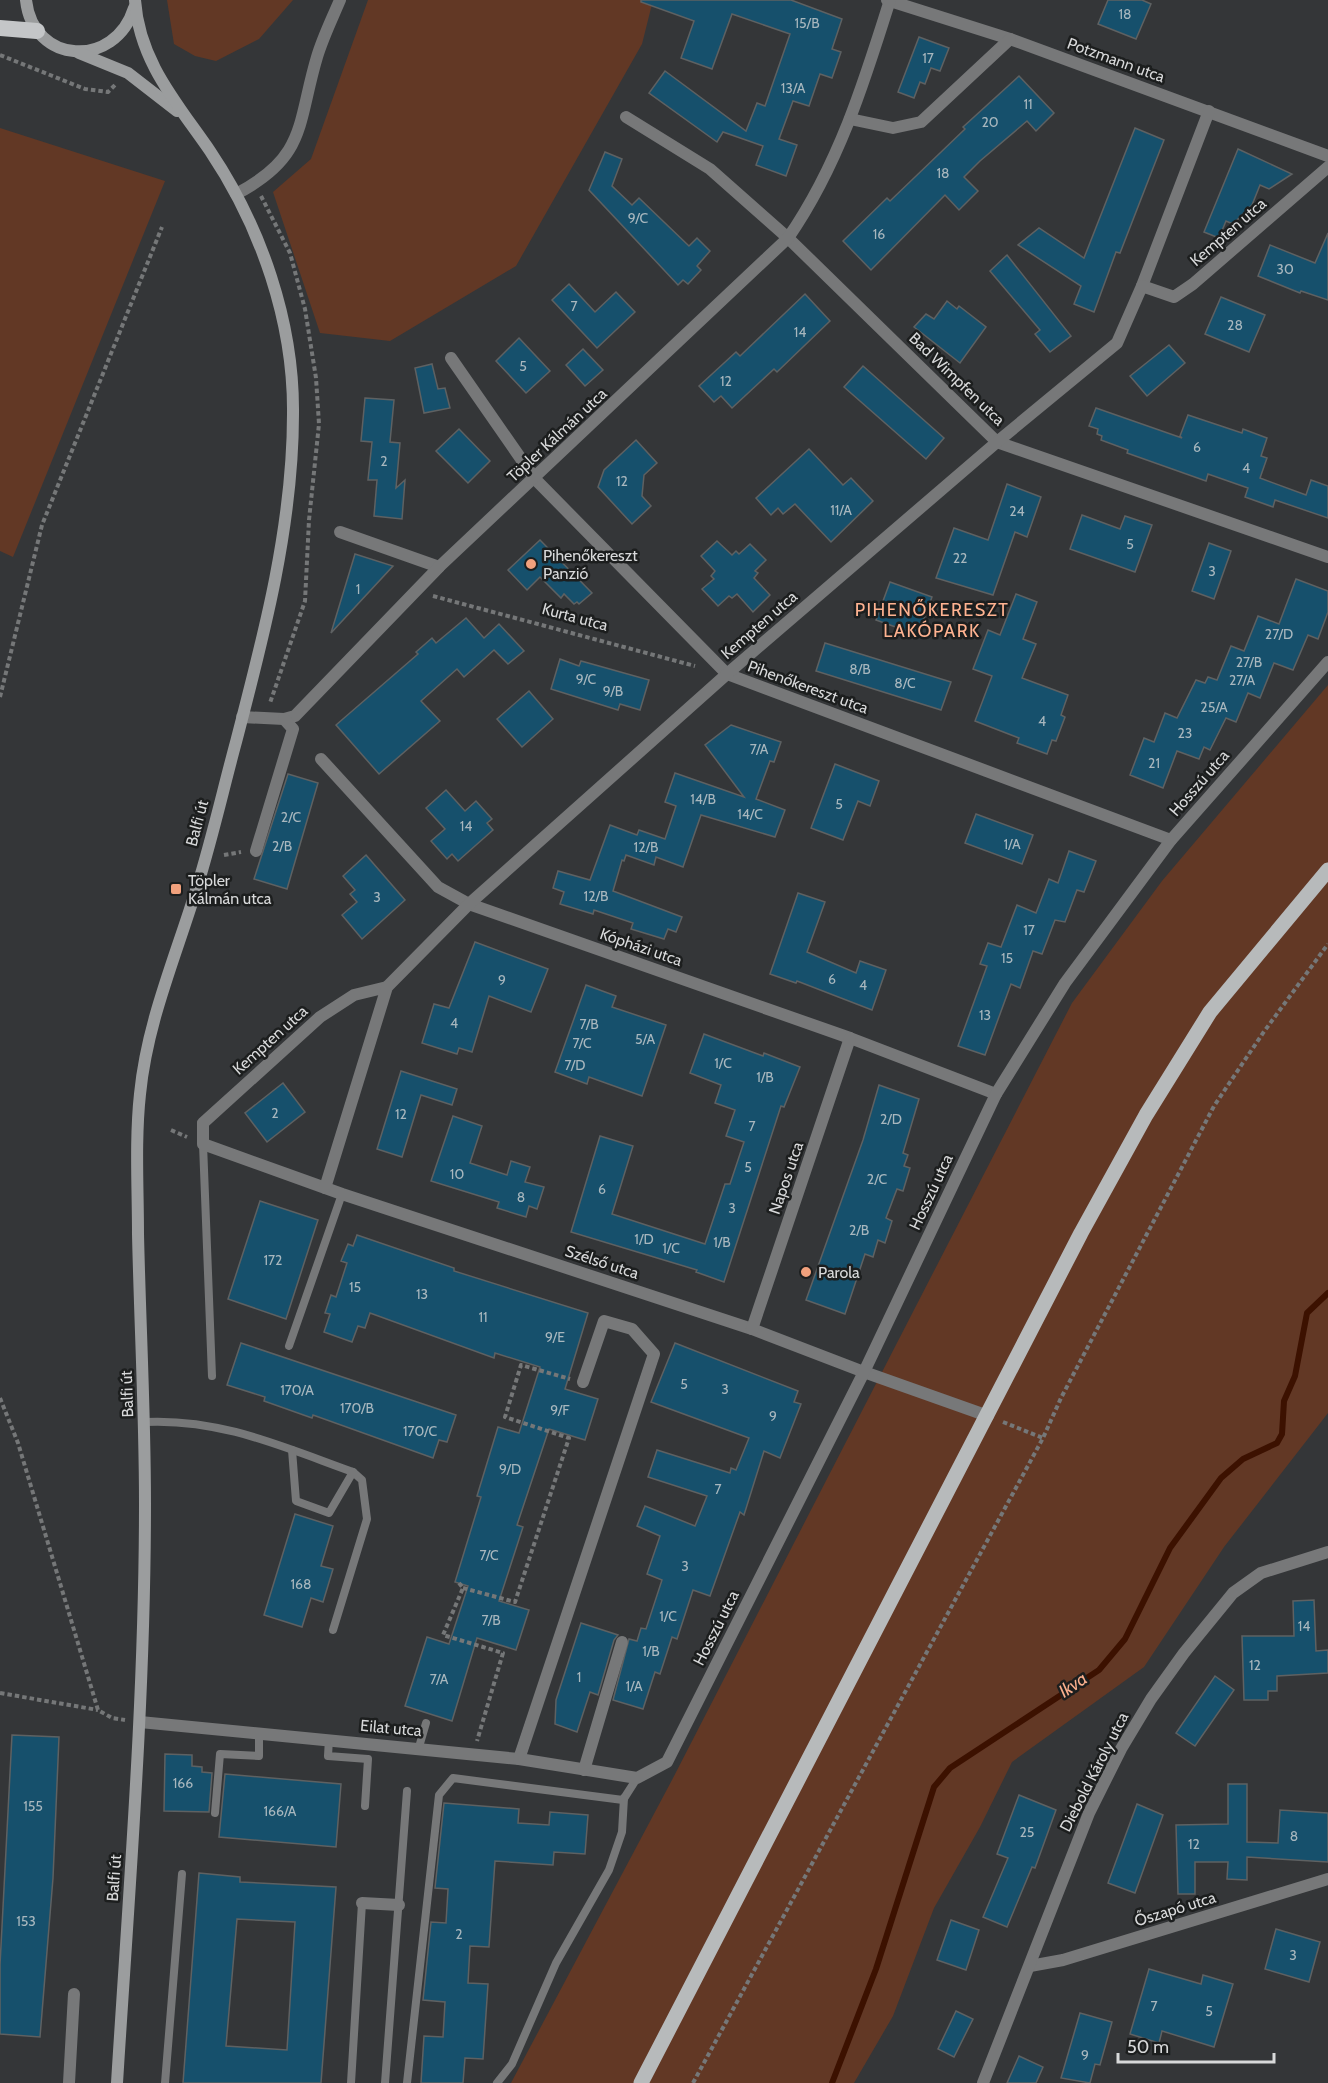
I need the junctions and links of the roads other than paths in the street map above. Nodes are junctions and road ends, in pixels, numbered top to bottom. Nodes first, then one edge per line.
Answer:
1 (26, 0) edge
2 (340, 0) edge
3 (889, 0) edge
4 (135, 2) edge
5 (0, 28) edge
6 (37, 31) junction
7 (1010, 39) junction
8 (76, 51) junction
9 (1209, 111) junction
10 (183, 115) junction
11 (626, 117) dead end
12 (850, 119) junction
13 (1328, 156) edge
14 (1328, 167) edge
15 (236, 194) junction
16 (788, 238) junction
17 (1142, 286) junction
18 (451, 358) dead end
19 (997, 442) junction
20 (535, 479) junction
21 (340, 532) dead end
22 (1328, 557) edge
23 (439, 567) junction
24 (1328, 662) edge
25 (727, 675) junction
26 (242, 717) junction
27 (284, 719) junction
28 (321, 759) dead end
29 (1171, 840) junction
30 (256, 851) dead end
31 (1328, 870) edge
32 (469, 904) junction
33 (387, 987) junction
34 (850, 1038) junction
35 (996, 1094) junction
36 (203, 1144) junction
37 (325, 1188) junction
38 (342, 1194) junction
39 (752, 1329) junction
40 (289, 1346) dead end
41 (864, 1372) junction
42 (212, 1376) dead end
43 (583, 1382) dead end
44 (988, 1416) junction
45 (144, 1422) junction
46 (292, 1450) junction
47 (353, 1472) junction
48 (1328, 1552) edge
49 (333, 1630) dead end
50 (622, 1642) dead end
51 (140, 1722) junction
52 (426, 1723) dead end
53 (259, 1733) junction
54 (329, 1739) junction
55 (419, 1748) junction
56 (519, 1759) junction
57 (584, 1770) junction
58 (637, 1778) junction
59 (407, 1791) dead end
60 (624, 1798) junction
61 (365, 1806) dead end
62 (215, 1813) dead end
63 (182, 1874) dead end
64 (1328, 1879) edge
65 (362, 1903) joint
66 (399, 1905) junction
67 (1030, 1966) junction
68 (74, 1994) dead end
69 (69, 2083) edge
70 (117, 2083) edge
71 (165, 2083) edge
72 (351, 2083) edge
73 (385, 2083) edge
74 (407, 2083) edge
75 (497, 2083) edge
76 (641, 2083) edge
77 (983, 2083) edge

1 - 6 main road
2 - 15 street
3 - 7 street, Potzmann utca
3 - 12 street, Töpler Kálmán utca
4 - 8 main road
4 - 10 main road
5 - 6 highway
6 - 8 main road
7 - 9 street, Potzmann utca
7 - 12 street
8 - 10 main road
9 - 13 street, Potzmann utca
9 - 17 street, Kempten utca
10 - 15 main road, Balfi út
11 - 16 street, Bad Wimpfen utca
12 - 16 street, Töpler Kálmán utca
14 - 17 street, Kempten utca
15 - 26 main road, Balfi út
16 - 19 street, Bad Wimpfen utca
16 - 20 street, Töpler Kálmán utca
17 - 19 street, Kempten utca
18 - 20 street, Pihenőkereszt utca
19 - 22 street, Bad Wimpfen utca
19 - 25 street, Kempten utca
20 - 23 street, Töpler Kálmán utca
20 - 25 street, Pihenőkereszt utca
21 - 23 street
23 - 27 street, Töpler Kálmán utca
24 - 29 street, Hosszú utca
25 - 29 street, Pihenőkereszt utca
25 - 32 street, Kempten utca
26 - 27 street
26 - 45 main road, Balfi út
27 - 30 street
28 - 32 street, Kópházi utca
29 - 35 street, Hosszú utca
31 - 44 main road
32 - 33 street, Kempten utca
32 - 34 street, Kópházi utca
33 - 36 street, Kempten utca
33 - 37 street, Kempten utca
34 - 35 street, Kópházi utca
34 - 39 street, Napos utca
35 - 41 street, Hosszú utca
36 - 37 street, Szélső utca
36 - 42 lane
37 - 38 street, Szélső utca
38 - 39 street, Szélső utca
38 - 40 lane
39 - 41 street, Szélső utca
41 - 44 street, Szélső utca
41 - 58 street, Hosszú utca
43 - 56 street
44 - 76 main road
45 - 46 lane
45 - 51 main road, Balfi út
46 - 47 lane
46 - 47 lane
47 - 49 lane
48 - 67 street, Diebold Károly utca
50 - 57 street
51 - 53 street, Eilat utca
51 - 70 main road, Balfi út
52 - 55 lane
53 - 54 street, Eilat utca
53 - 62 lane
54 - 55 street, Eilat utca
54 - 61 lane
55 - 56 street, Eilat utca
56 - 57 street, Eilat utca
57 - 58 street, Eilat utca
58 - 60 lane
59 - 66 lane
60 - 74 lane
60 - 75 lane
63 - 71 lane
64 - 67 street, Őszapó utca
65 - 66 street
65 - 72 lane
66 - 73 lane
67 - 77 street, Diebold Károly utca
68 - 69 street

